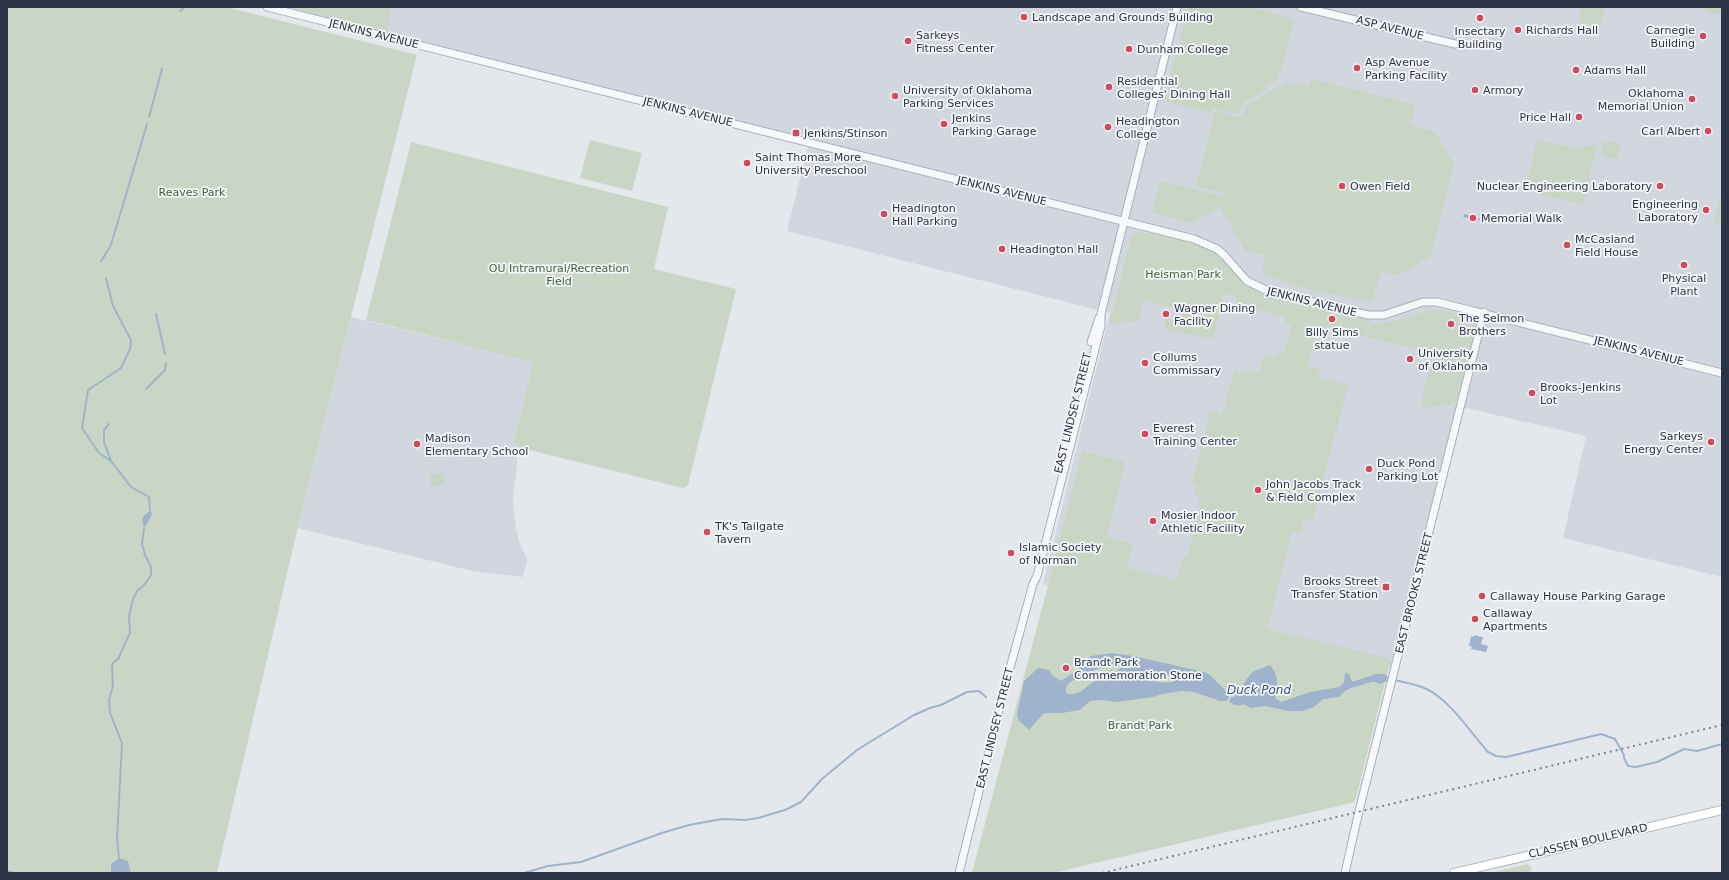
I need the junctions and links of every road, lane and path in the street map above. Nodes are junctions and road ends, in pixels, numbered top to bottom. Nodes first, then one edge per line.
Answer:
1 (267, 7) edge
2 (1177, 7) edge
3 (1301, 7) edge
4 (1455, 44) dead end
5 (1123, 222) junction
6 (1484, 312) junction
7 (1722, 373) edge
8 (1722, 810) edge
9 (1346, 872) edge
10 (959, 873) edge
11 (1454, 873) edge

1 - 5 street, JENKINS AVENUE
2 - 5 street, EAST LINDSEY STREET
3 - 4 street, ASP AVENUE
5 - 6 street, JENKINS AVENUE
5 - 10 street, EAST LINDSEY STREET
6 - 7 street, JENKINS AVENUE
6 - 9 street, EAST BROOKS STREET
8 - 11 main road, CLASSEN BOULEVARD

